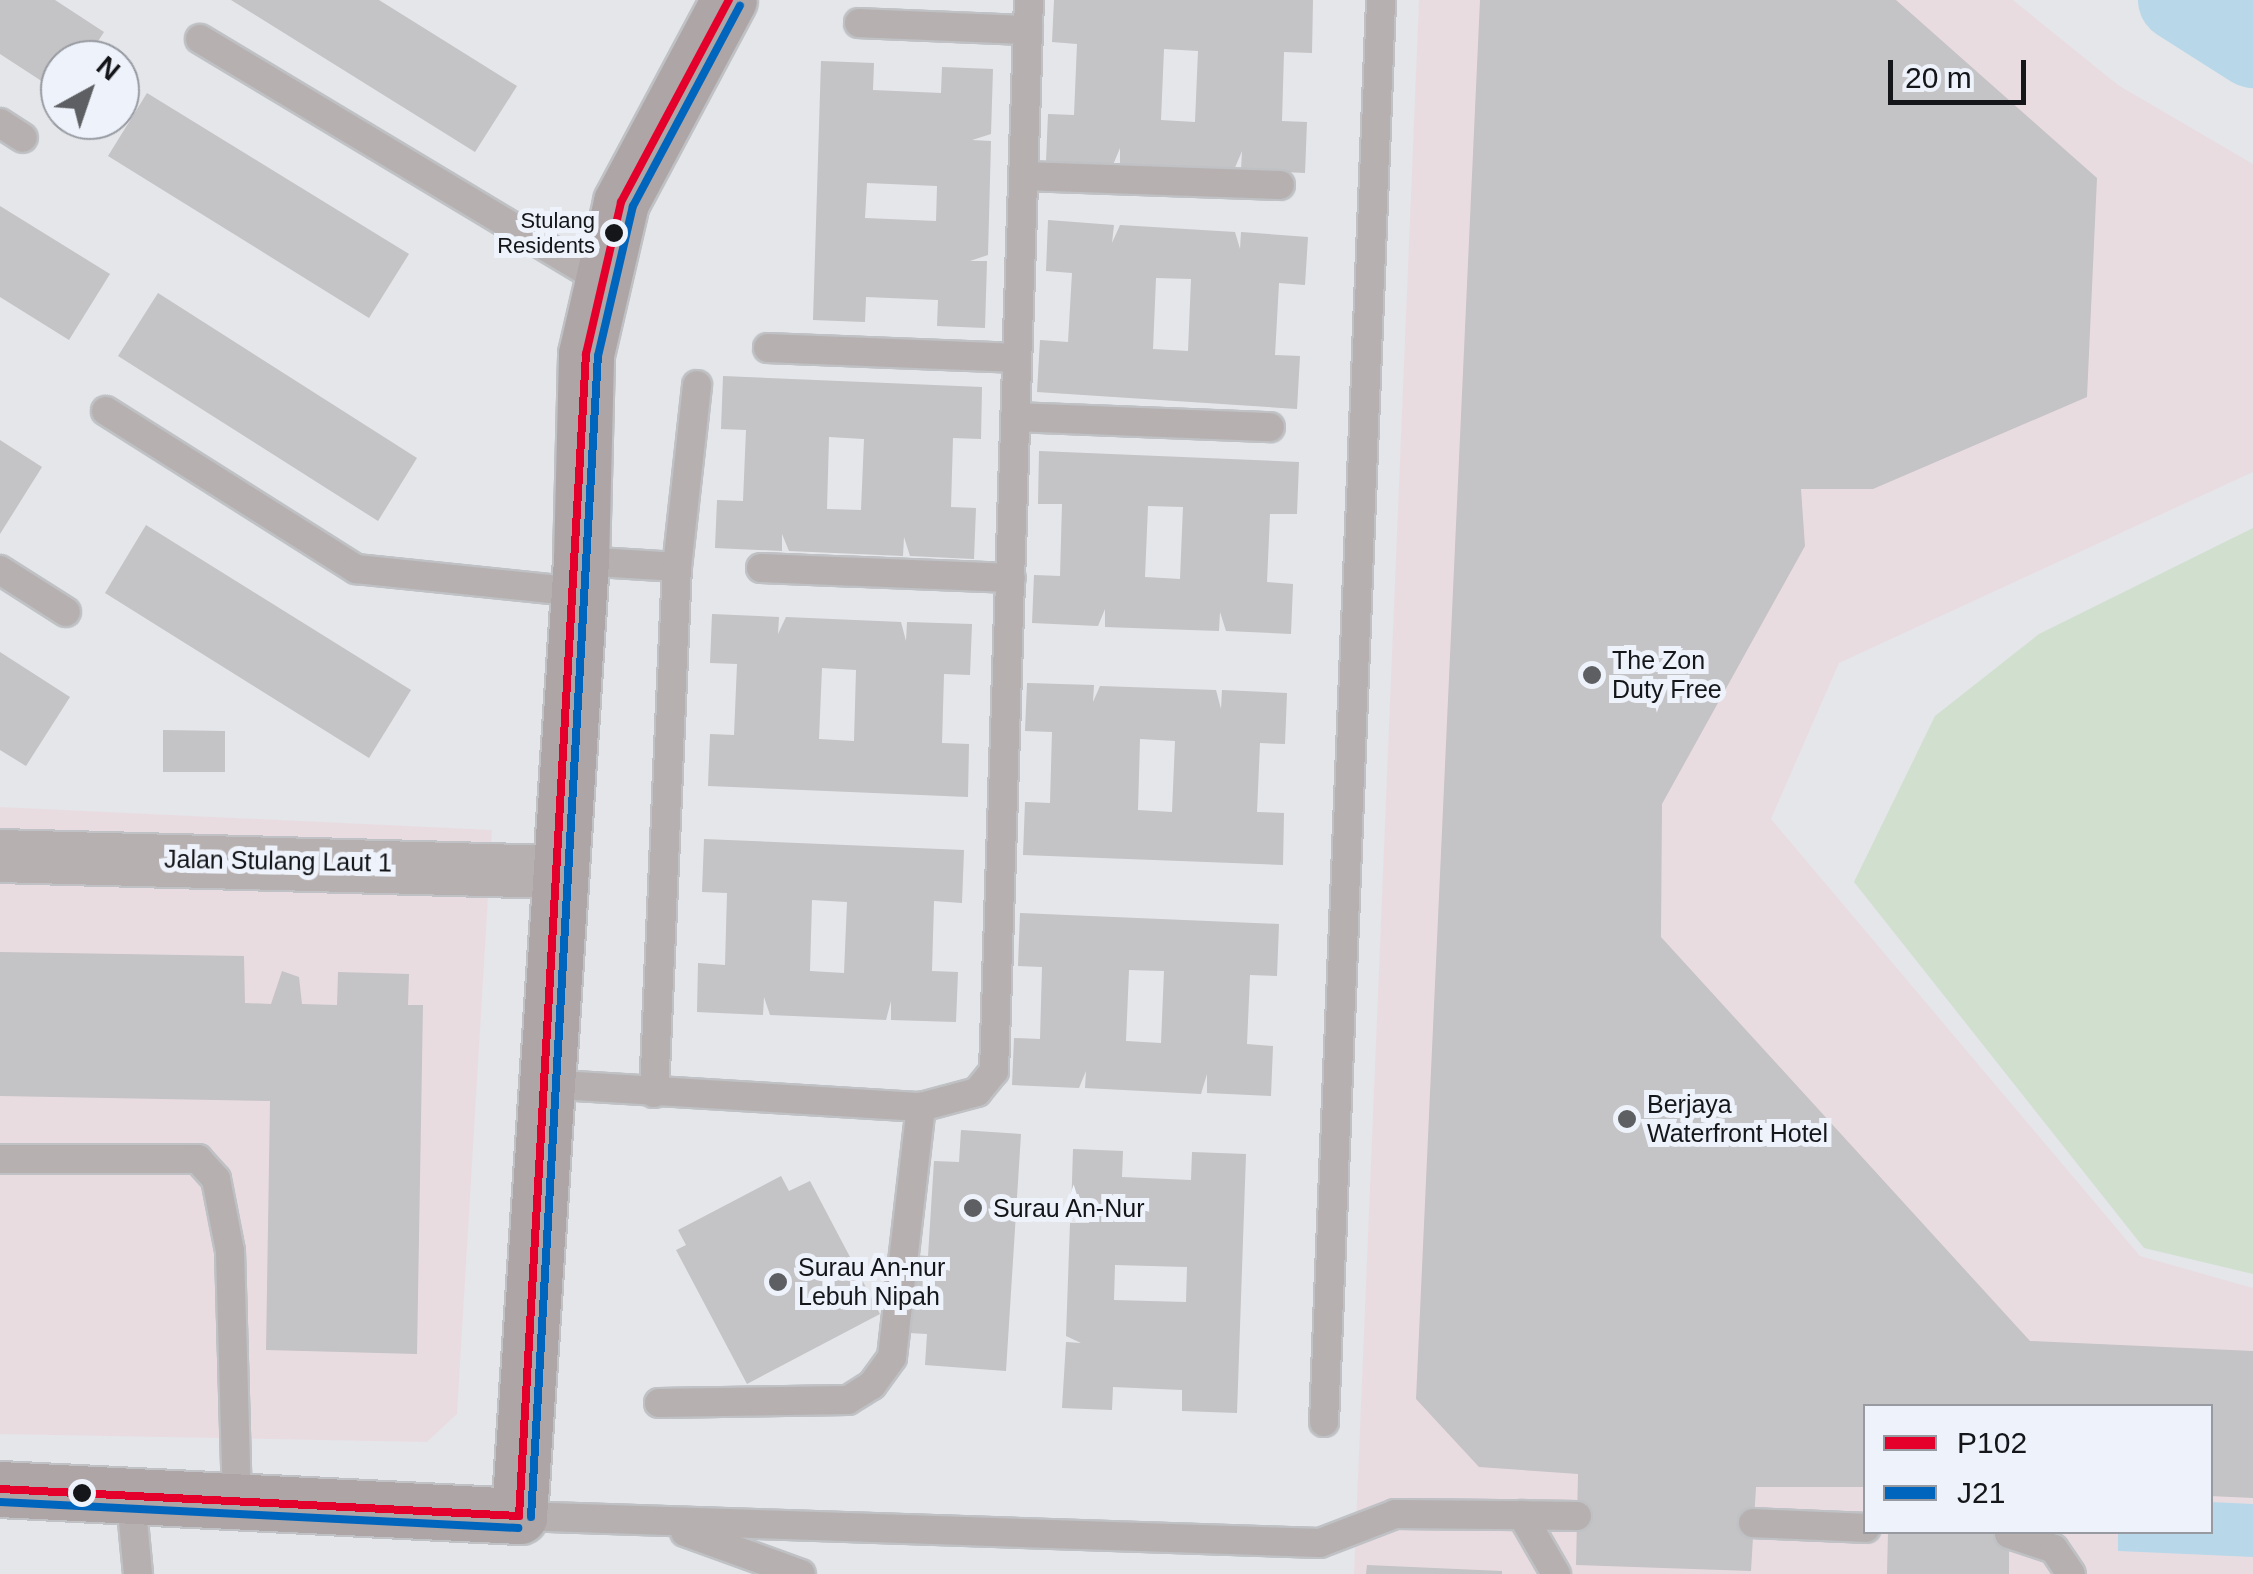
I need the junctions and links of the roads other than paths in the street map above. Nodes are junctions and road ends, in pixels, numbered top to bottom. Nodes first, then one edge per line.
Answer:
1 (728, 0) edge
2 (1029, 0) edge
3 (1381, 0) edge
4 (859, 23) dead end
5 (1028, 30) junction
6 (200, 39) dead end
7 (1024, 176) junction
8 (1280, 185) dead end
9 (600, 279) junction
10 (768, 348) dead end
11 (1018, 358) junction
12 (697, 385) dead end
13 (106, 410) dead end
14 (1016, 417) junction
15 (1270, 427) dead end
16 (677, 567) junction
17 (761, 568) dead end
18 (0, 570) edge
19 (580, 577) junction
20 (1011, 578) junction
21 (66, 612) dead end
22 (0, 856) edge
23 (556, 872) junction
24 (542, 1084) junction
25 (654, 1093) junction
26 (921, 1107) junction
27 (0, 1159) edge
28 (659, 1403) dead end
29 (1324, 1422) dead end
30 (0, 1489) edge
31 (131, 1500) junction
32 (237, 1502) junction
33 (1522, 1515) junction
34 (519, 1516) junction
35 (1577, 1516) dead end
36 (660, 1523) junction
37 (1753, 1523) dead end
38 (1863, 1528) edge
39 (2009, 1534) dead end
40 (138, 1574) edge
41 (802, 1574) edge
42 (1556, 1574) edge
43 (2071, 1574) edge

1 - 9 street
2 - 5 lane
3 - 29 lane
4 - 5 lane
5 - 7 lane
6 - 9 lane
7 - 8 lane
7 - 11 lane
9 - 19 street
10 - 11 lane
11 - 14 lane
12 - 16 lane
13 - 19 lane
14 - 15 lane
14 - 20 lane
16 - 19 lane
16 - 25 lane
17 - 20 lane
18 - 21 lane
19 - 23 street
20 - 26 lane
22 - 23 street, Jalan Stulang Laut 1
23 - 24 street
24 - 25 lane
24 - 34 street
25 - 26 lane
26 - 28 lane
27 - 32 lane
30 - 31 street
31 - 32 street
31 - 40 lane
32 - 34 street
33 - 35 lane
33 - 36 lane
33 - 42 lane
34 - 36 lane
36 - 41 lane
37 - 38 lane
39 - 43 lane

